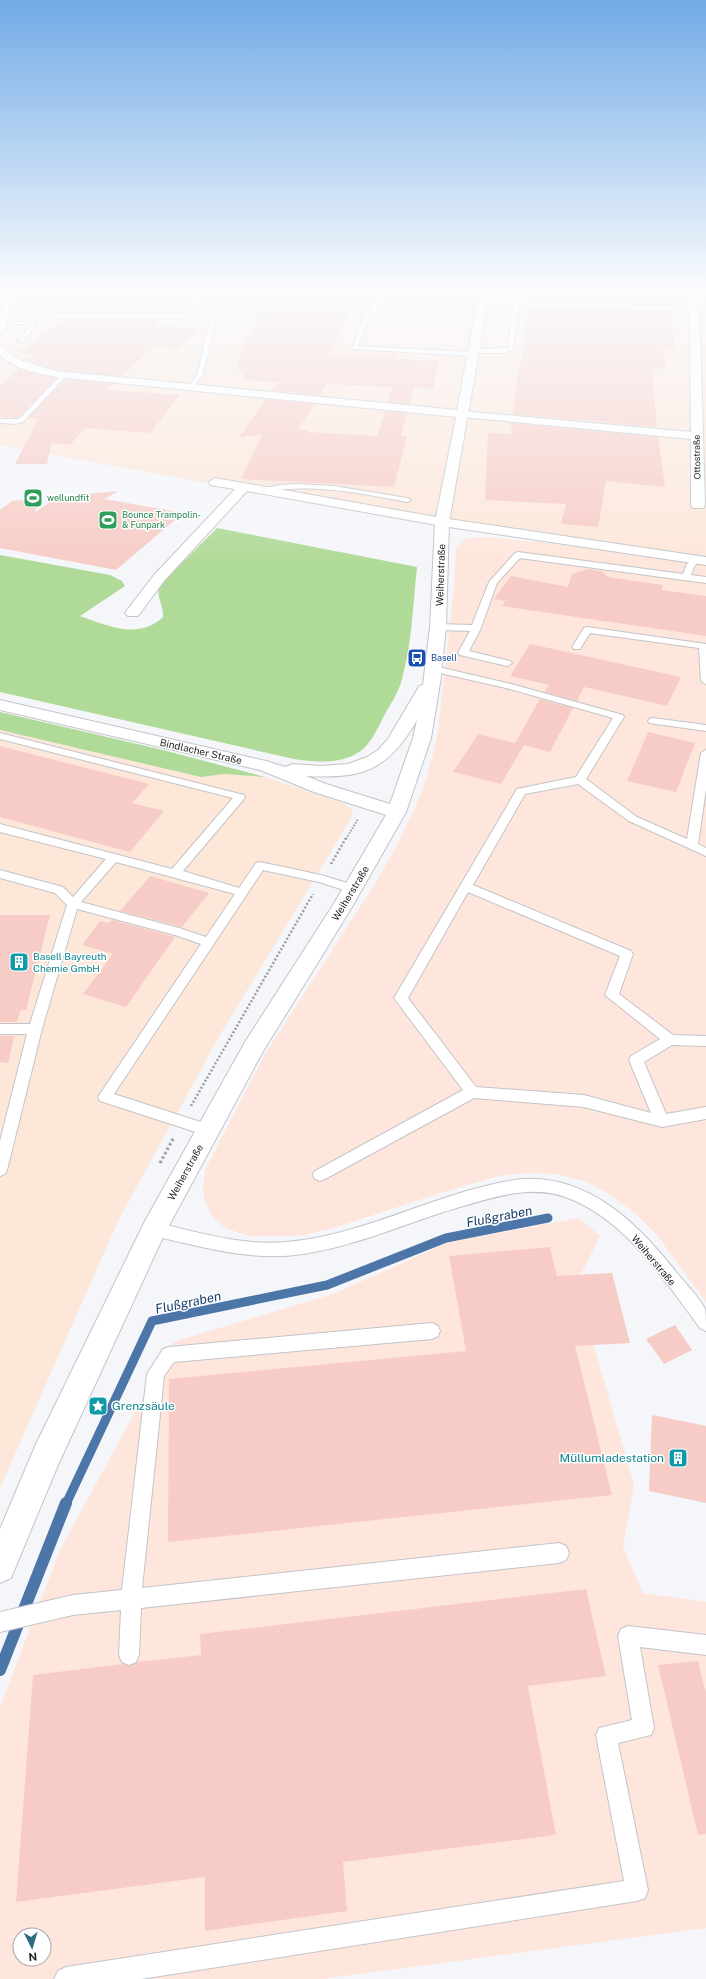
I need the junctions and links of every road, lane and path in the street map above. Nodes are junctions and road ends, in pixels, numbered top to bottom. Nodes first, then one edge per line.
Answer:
1 (58, 381) edge
2 (126, 381) edge
3 (195, 381) edge
4 (468, 381) edge
5 (696, 381) edge
6 (190, 388) junction
7 (462, 414) junction
8 (0, 421) edge
9 (697, 436) junction
10 (215, 482) dead end
11 (244, 487) junction
12 (263, 490) junction
13 (407, 500) dead end
14 (698, 505) dead end
15 (442, 522) junction
16 (701, 560) edge
17 (686, 578) junction
18 (706, 580) edge
19 (133, 613) dead end
20 (438, 627) junction
21 (476, 628) junction
22 (577, 647) dead end
23 (507, 663) dead end
24 (433, 673) junction
25 (706, 681) edge
26 (0, 705) edge
27 (653, 721) dead end
28 (706, 728) edge
29 (0, 736) edge
30 (706, 753) edge
31 (266, 766) junction
32 (580, 780) junction
33 (362, 802) junction
34 (397, 812) junction
35 (0, 828) edge
36 (692, 845) junction
37 (706, 852) edge
38 (113, 858) junction
39 (176, 873) junction
40 (0, 874) edge
41 (321, 880) junction
42 (465, 886) junction
43 (353, 889) junction
44 (241, 892) junction
45 (74, 904) junction
46 (207, 942) junction
47 (0, 1029) edge
48 (35, 1029) junction
49 (670, 1040) junction
50 (706, 1042) edge
51 (472, 1092) junction
52 (706, 1113) edge
53 (182, 1121) junction
54 (662, 1121) junction
55 (208, 1130) junction
56 (158, 1168) dead end
57 (0, 1170) edge
58 (320, 1175) dead end
59 (154, 1229) junction
60 (706, 1323) edge
61 (432, 1331) dead end
62 (559, 1553) dead end
63 (0, 1567) edge
64 (130, 1599) junction
65 (0, 1622) edge
66 (706, 1645) edge
67 (130, 1655) dead end
68 (66, 1979) edge

1 - 8 lane
2 - 6 street
3 - 6 lane
4 - 7 street, Weiherstraße
5 - 9 street, Ottostraße
6 - 7 street
7 - 9 street
7 - 15 street, Weiherstraße
9 - 14 street, Ottostraße
10 - 11 street
11 - 12 street
11 - 19 street
12 - 13 lane
12 - 15 street
15 - 16 street
15 - 20 street, Weiherstraße
16 - 17 lane
17 - 18 lane
17 - 21 lane
20 - 21 lane
20 - 24 street, Weiherstraße
21 - 23 lane
22 - 25 lane
24 - 31 street
24 - 32 lane
24 - 34 street, Weiherstraße
26 - 31 street, Bindlacher Straße
27 - 28 lane
29 - 39 lane
30 - 36 lane
31 - 33 street, Bindlacher Straße
32 - 36 lane
32 - 42 lane
33 - 34 street, Bindlacher Straße
33 - 41 path
34 - 43 street, Weiherstraße
35 - 38 lane
36 - 37 lane
38 - 39 lane
38 - 45 lane
39 - 44 lane
40 - 45 lane
41 - 43 lane
41 - 44 lane
41 - 53 path
42 - 49 lane
42 - 51 lane
43 - 55 street, Weiherstraße
44 - 46 lane
45 - 46 lane
45 - 48 lane
46 - 53 lane
47 - 48 lane
48 - 57 lane
49 - 50 lane
49 - 54 lane
51 - 54 lane
51 - 58 lane
52 - 54 lane
53 - 55 lane
53 - 56 path
55 - 59 street, Weiherstraße
59 - 60 lane, Weiherstraße
59 - 63 street, Weiherstraße
61 - 64 lane
62 - 64 lane
64 - 65 lane
64 - 67 lane
66 - 68 lane

